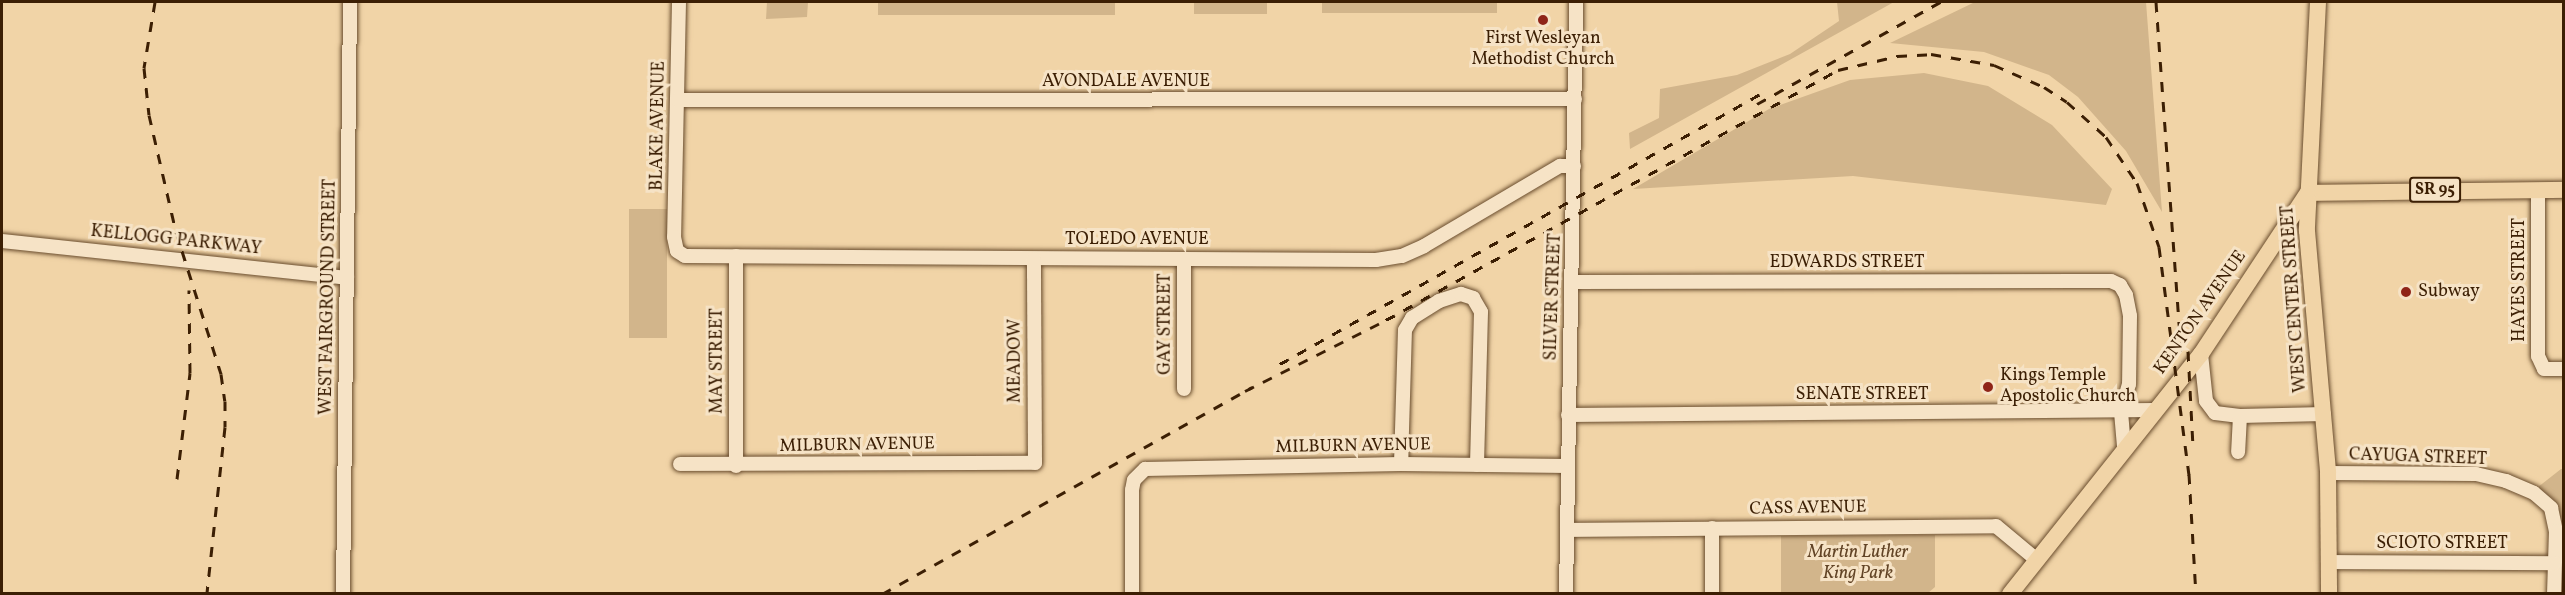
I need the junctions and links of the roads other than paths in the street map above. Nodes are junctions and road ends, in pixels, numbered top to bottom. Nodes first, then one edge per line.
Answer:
1 (350, 2) edge
2 (679, 2) edge
3 (1576, 2) edge
4 (2318, 2) edge
5 (1575, 99) junction
6 (678, 100) junction
7 (1574, 166) junction
8 (2538, 190) junction
9 (2564, 190) edge
10 (2308, 193) junction
11 (2, 241) edge
12 (677, 251) joint
13 (736, 256) junction
14 (1034, 259) junction
15 (1184, 259) junction
16 (347, 278) junction
17 (1573, 282) junction
18 (2201, 354) junction
19 (2564, 369) edge
20 (1184, 389) dead end
21 (2155, 410) junction
22 (2121, 412) junction
23 (2324, 414) junction
24 (1568, 415) junction
25 (2240, 416) junction
26 (2124, 447) junction
27 (2238, 452) dead end
28 (1035, 463) joint
29 (680, 464) dead end
30 (1401, 464) junction
31 (1477, 465) junction
32 (736, 466) junction
33 (1568, 466) junction
34 (2328, 472) junction
35 (1712, 528) junction
36 (1567, 530) junction
37 (2037, 560) junction
38 (2329, 562) junction
39 (2554, 563) junction
40 (343, 594) edge
41 (1132, 594) edge
42 (1566, 594) edge
43 (1712, 594) edge
44 (2010, 594) edge
45 (2329, 594) edge
46 (2554, 594) edge

1 - 16 street, WEST FAIRGROUND STREET
2 - 6 street, BLAKE AVENUE
3 - 5 street, SILVER STREET
4 - 10 main road, WEST CENTER STREET
5 - 6 street, AVONDALE AVENUE
5 - 7 street, SILVER STREET
6 - 12 street, BLAKE AVENUE
7 - 15 street, TOLEDO AVENUE
7 - 17 street, SILVER STREET
8 - 9 main road, SR 95
8 - 10 main road, SR 95
8 - 19 street, HAYES STREET
10 - 18 main road, KENTON AVENUE
10 - 23 main road, WEST CENTER STREET
11 - 16 street, KELLOGG PARKWAY
12 - 13 street, TOLEDO AVENUE
13 - 14 street, TOLEDO AVENUE
13 - 32 street, MAY STREET
14 - 15 street, TOLEDO AVENUE
14 - 28 street, MEADOW
15 - 20 street, GAY STREET
16 - 40 street, WEST FAIRGROUND STREET
17 - 22 street, EDWARDS STREET
17 - 24 street, SILVER STREET
18 - 21 main road, KENTON AVENUE
18 - 25 street
21 - 22 street, SENATE STREET
21 - 26 main road, KENTON AVENUE
22 - 24 street, SENATE STREET
22 - 26 street
23 - 25 street
23 - 34 main road, WEST CENTER STREET
24 - 33 street, SILVER STREET
25 - 27 street
26 - 37 main road, KENTON AVENUE
28 - 32 street, MILBURN AVENUE
29 - 32 street, MILBURN AVENUE
30 - 31 street, MILBURN AVENUE
30 - 31 street
30 - 41 street, MILBURN AVENUE
31 - 33 street, MILBURN AVENUE
33 - 36 street, SILVER STREET
34 - 38 main road, WEST CENTER STREET
34 - 39 street, CAYUGA STREET
35 - 36 street, CASS AVENUE
35 - 37 street, CASS AVENUE
35 - 43 street
36 - 42 street, SILVER STREET
37 - 44 main road, KENTON AVENUE
38 - 39 street, SCIOTO STREET
38 - 45 main road, WEST CENTER STREET
39 - 46 street

